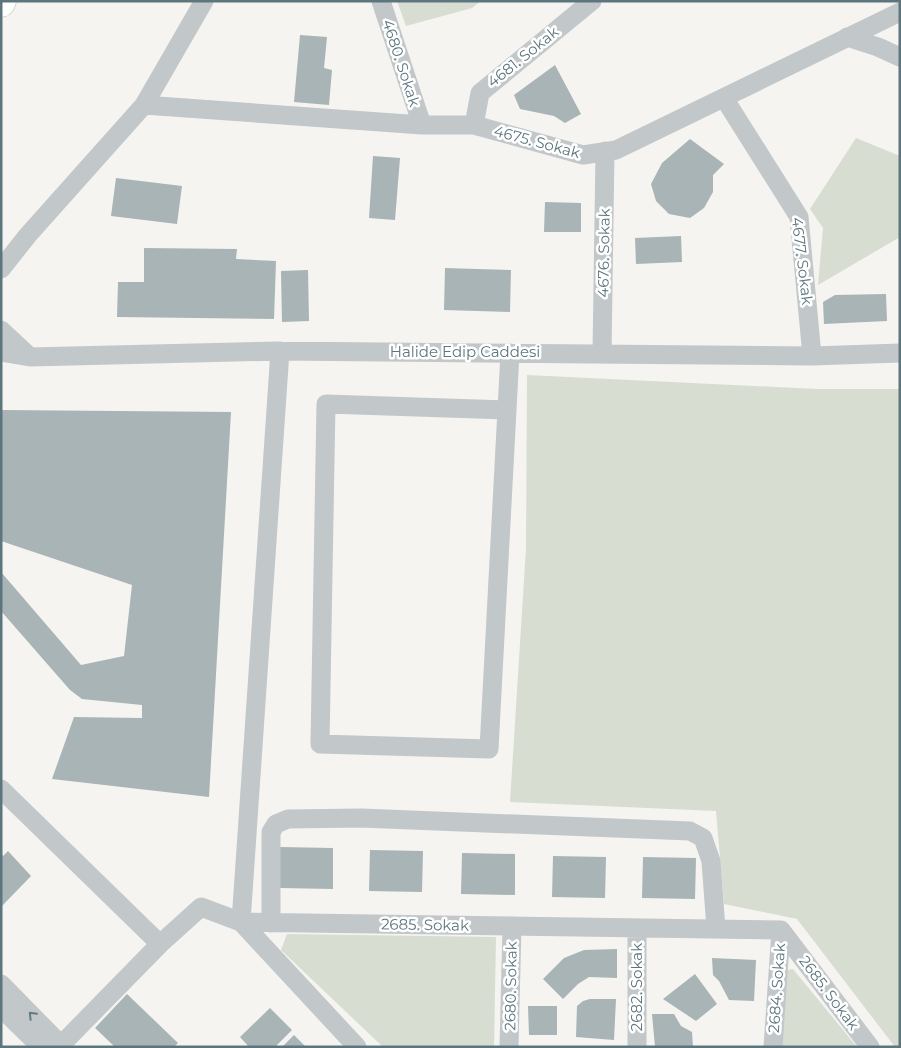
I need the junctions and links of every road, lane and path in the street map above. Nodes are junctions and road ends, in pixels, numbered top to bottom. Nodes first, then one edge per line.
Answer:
1 (204, 1) edge
2 (381, 1) edge
3 (592, 1) edge
4 (900, 12) edge
5 (848, 37) junction
6 (900, 57) edge
7 (724, 98) junction
8 (144, 106) junction
9 (422, 125) junction
10 (474, 125) junction
11 (605, 152) junction
12 (1, 269) edge
13 (1, 330) edge
14 (280, 351) junction
15 (1, 352) edge
16 (900, 352) edge
17 (510, 353) junction
18 (602, 354) junction
19 (812, 356) junction
20 (30, 357) junction
21 (507, 410) junction
22 (1, 789) edge
23 (241, 922) junction
24 (271, 923) junction
25 (512, 926) junction
26 (637, 928) junction
27 (716, 929) junction
28 (781, 930) junction
29 (160, 944) junction
30 (1, 984) edge
31 (1, 1008) edge
32 (62, 1046) edge
33 (41, 1047) edge
34 (357, 1047) edge
35 (509, 1047) edge
36 (637, 1047) edge
37 (773, 1047) edge
38 (870, 1047) edge

1 - 8 street
2 - 9 street, 4680. Sokak
3 - 10 street, 4681. Sokak
4 - 5 street, 4675. Sokak
5 - 6 street
5 - 7 street, 4675. Sokak
7 - 11 street, 4675. Sokak
7 - 19 street, 4677. Sokak
8 - 9 street, 4675. Sokak
8 - 12 street
9 - 10 street, 4675. Sokak
10 - 11 street, 4675. Sokak
11 - 18 street, 4676. Sokak
13 - 20 street
14 - 17 street, Halide Edip Caddesi
14 - 20 street, Halide Edip Caddesi
14 - 23 street
15 - 20 street, Halide Edip Caddesi
16 - 19 street, Halide Edip Caddesi
17 - 18 street, Halide Edip Caddesi
17 - 21 street
18 - 19 street, Halide Edip Caddesi
21 - 21 street
22 - 29 street
23 - 24 street, 2685. Sokak
23 - 29 street, 2685. Sokak
23 - 34 street
24 - 25 street, 2685. Sokak
24 - 27 street
25 - 26 street, 2685. Sokak
25 - 35 street, 2680. Sokak
26 - 27 street, 2685. Sokak
26 - 36 street, 2682. Sokak
27 - 28 street, 2685. Sokak
28 - 37 street, 2684. Sokak
28 - 38 street, 2685. Sokak
29 - 32 street
32 -> 30 street
31 - 33 street

